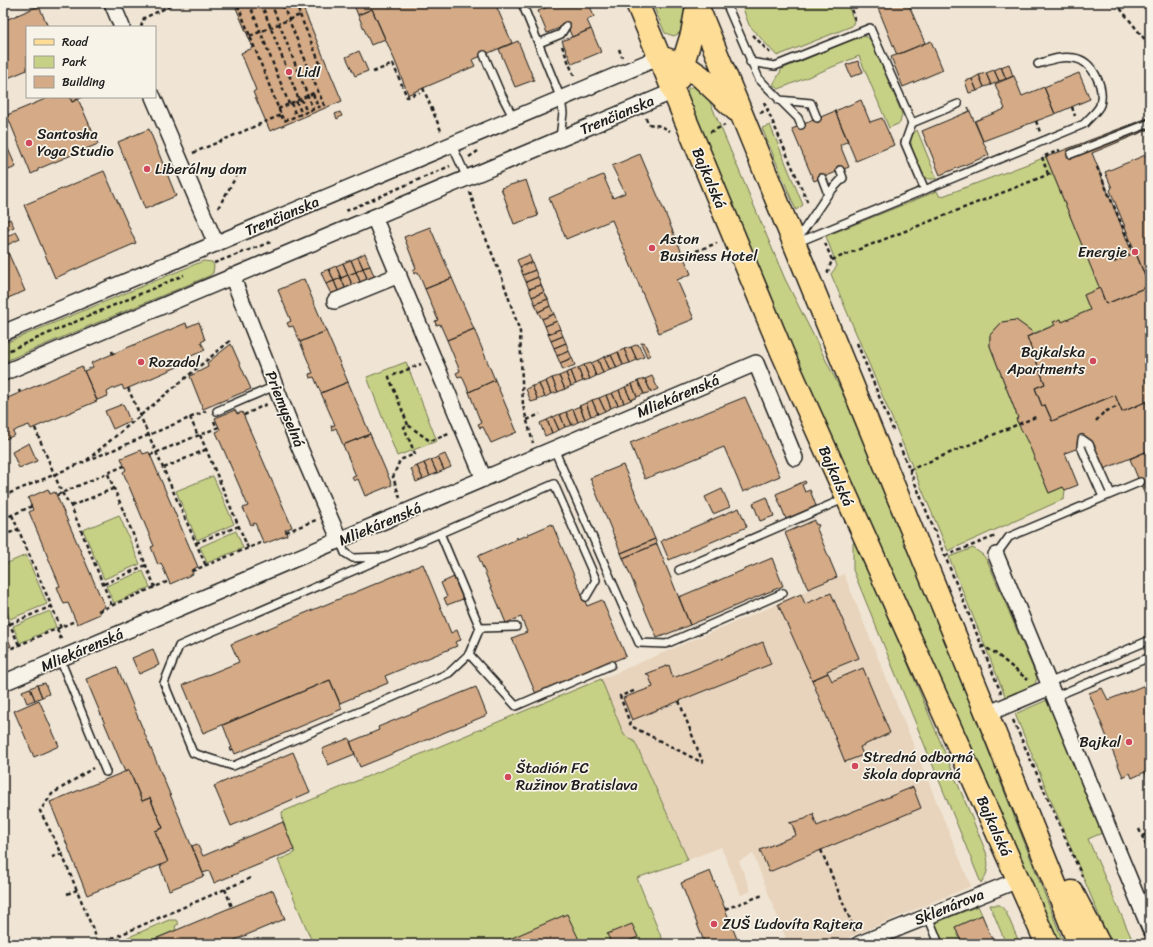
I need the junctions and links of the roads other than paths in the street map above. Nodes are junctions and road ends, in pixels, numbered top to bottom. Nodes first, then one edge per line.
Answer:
1 (112, 3) edge
2 (522, 3) edge
3 (637, 3) edge
4 (726, 3) edge
5 (696, 4) edge
6 (122, 26) edge
7 (566, 26) dead end
8 (539, 44) junction
9 (484, 55) dead end
10 (660, 57) junction
11 (750, 62) junction
12 (1038, 64) dead end
13 (684, 65) junction
14 (674, 91) junction
15 (153, 98) edge
16 (561, 99) junction
17 (779, 100) junction
18 (958, 104) dead end
19 (743, 118) junction
20 (817, 118) dead end
21 (514, 119) junction
22 (912, 122) junction
23 (1150, 123) edge
24 (801, 125) dead end
25 (560, 139) junction
26 (452, 145) junction
27 (1071, 154) dead end
28 (840, 170) dead end
29 (822, 178) dead end
30 (469, 185) junction
31 (926, 190) junction
32 (828, 194) junction
33 (374, 217) junction
34 (216, 244) junction
35 (794, 244) junction
36 (400, 275) junction
37 (232, 276) junction
38 (335, 301) dead end
39 (3, 333) edge
40 (3, 373) edge
41 (277, 392) junction
42 (217, 411) dead end
43 (554, 449) junction
44 (795, 458) dead end
45 (484, 480) junction
46 (1140, 482) dead end
47 (1111, 494) junction
48 (1103, 497) junction
49 (846, 498) junction
50 (440, 534) junction
51 (340, 541) junction
52 (996, 555) joint
53 (385, 557) junction
54 (679, 570) dead end
55 (783, 593) dead end
56 (586, 597) dead end
57 (516, 627) dead end
58 (480, 628) junction
59 (1150, 640) edge
60 (469, 654) junction
61 (1150, 657) edge
62 (60, 659) junction
63 (611, 665) dead end
64 (3, 683) edge
65 (1048, 690) junction
66 (997, 710) junction
67 (106, 772) dead end
68 (1012, 775) junction
69 (1018, 880) junction
70 (928, 916) junction
71 (1149, 923) edge
72 (860, 944) edge
73 (939, 944) edge
74 (1035, 944) edge
75 (1047, 944) edge
76 (1079, 944) edge
77 (1099, 944) edge

1 - 6 street
2 - 8 lane
3 - 10 main road, Bajkalská
4 - 11 lane
5 - 13 main road
5 - 19 main road
7 - 8 lane
8 - 16 lane
9 - 21 lane
10 - 13 main road
10 - 14 main road, Bajkalská
10 - 16 street, Trenčianska
11 - 17 lane
11 - 22 lane
12 - 31 lane
13 - 14 main road
13 - 19 main road
14 - 25 street, Trenčianska
14 - 49 main road, Bajkalská
15 - 34 street
16 - 21 street, Trenčianska
16 - 25 lane, Trenčianska
17 - 20 lane
17 - 24 lane
18 - 22 lane
19 - 35 main road
21 - 26 street, Trenčianska
22 - 31 lane
23 - 27 lane
25 - 30 street, Trenčianska
26 - 30 lane
26 - 34 street, Trenčianska
28 - 32 lane
29 - 32 lane
30 - 33 street, Trenčianska
31 - 35 lane
32 - 35 lane
33 - 36 street
33 - 37 street, Trenčianska
34 - 39 street, Trenčianska
35 - 66 main road
36 - 38 street
36 - 45 street
37 - 40 street, Trenčianska
37 - 41 street, Priemyselná
41 - 42 lane
41 - 51 street, Priemyselná
43 - 44 street, Mliekárenská
43 - 45 street, Mliekárenská
43 - 55 lane
45 - 51 street, Mliekárenská
46 - 47 lane
47 - 48 lane
47 - 48 lane
48 - 52 lane
49 - 54 lane
49 - 69 main road, Bajkalská
50 - 53 lane
50 - 56 lane
50 - 58 lane
51 - 53 lane
51 - 62 street, Mliekárenská
52 - 65 street
53 - 60 lane
57 - 58 lane
58 - 60 lane
59 - 65 lane
60 - 63 lane
61 - 65 lane
62 - 64 street, Mliekárenská
62 - 67 lane
65 - 66 street
65 - 71 street
66 - 68 main road
68 - 76 main road
68 - 77 main road
69 - 70 street, Sklenárova
69 - 74 main road
69 - 75 main road, Bajkalská
70 - 72 street, Sklenárova
70 - 73 lane

